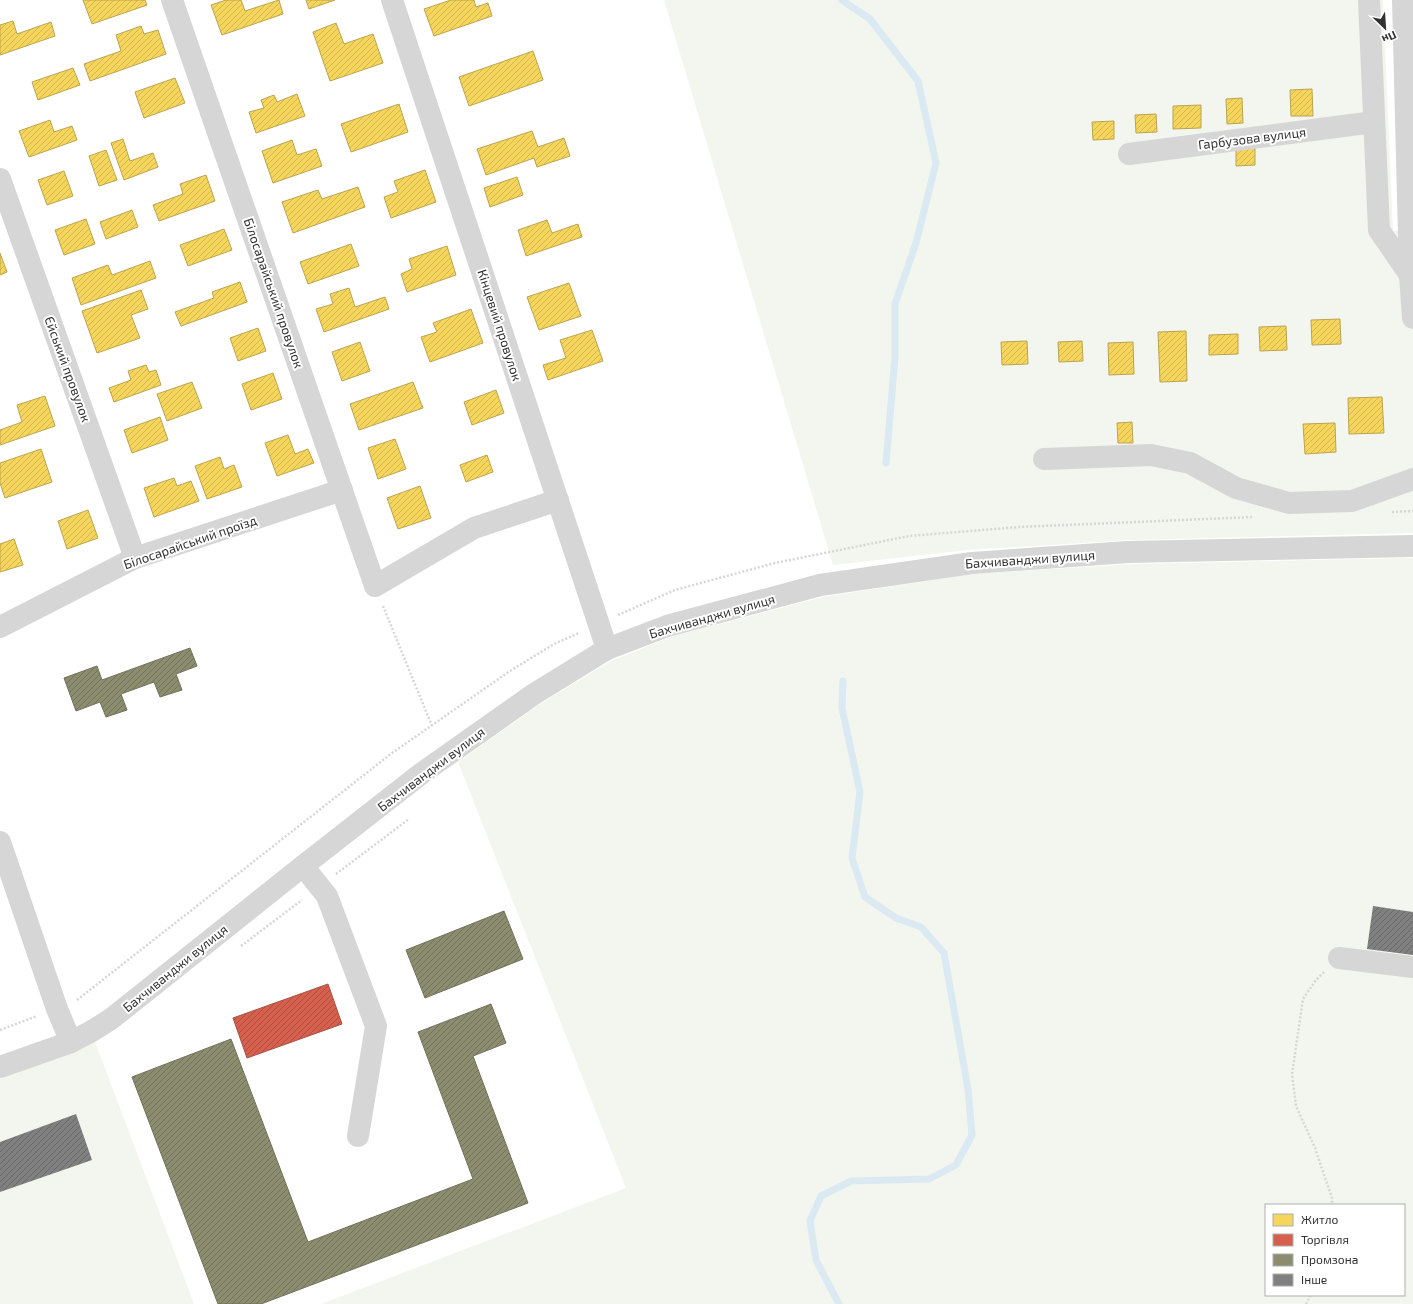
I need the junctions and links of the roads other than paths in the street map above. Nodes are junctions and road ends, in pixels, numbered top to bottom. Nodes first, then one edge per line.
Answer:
1 (172, 0) edge
2 (392, 0) edge
3 (1369, 0) edge
4 (1403, 0) edge
5 (1374, 122) junction
6 (1129, 154) dead end
7 (0, 179) edge
8 (1410, 275) junction
9 (1413, 318) edge
10 (1044, 459) dead end
11 (1413, 479) edge
12 (342, 490) junction
13 (558, 500) junction
14 (1413, 546) edge
15 (135, 558) junction
16 (0, 627) edge
17 (607, 650) junction
18 (0, 842) edge
19 (303, 866) junction
20 (1339, 958) road end
21 (1413, 967) edge
22 (71, 1042) junction
23 (0, 1067) edge
24 (358, 1136) dead end

1 - 12 street, Білосарайський провулок
2 - 13 street, Кінцевий провулок
3 - 5 street
4 - 8 street
5 - 6 street, Гарбузова вулиця
5 - 8 street
7 - 15 street, Єйський провулок
8 - 9 street
10 - 11 street
12 - 13 street, Білосарайський провулок
12 - 15 street, Білосарайський проїзд
13 - 17 street, Кінцевий провулок
14 - 17 street, Бахчиванджи вулиця
15 - 16 street, Білосарайський проїзд
17 - 19 street, Бахчиванджи вулиця
18 - 22 street
19 - 22 street, Бахчиванджи вулиця
19 - 24 street
20 - 21 street
22 - 23 street, Бахчиванджи вулиця

